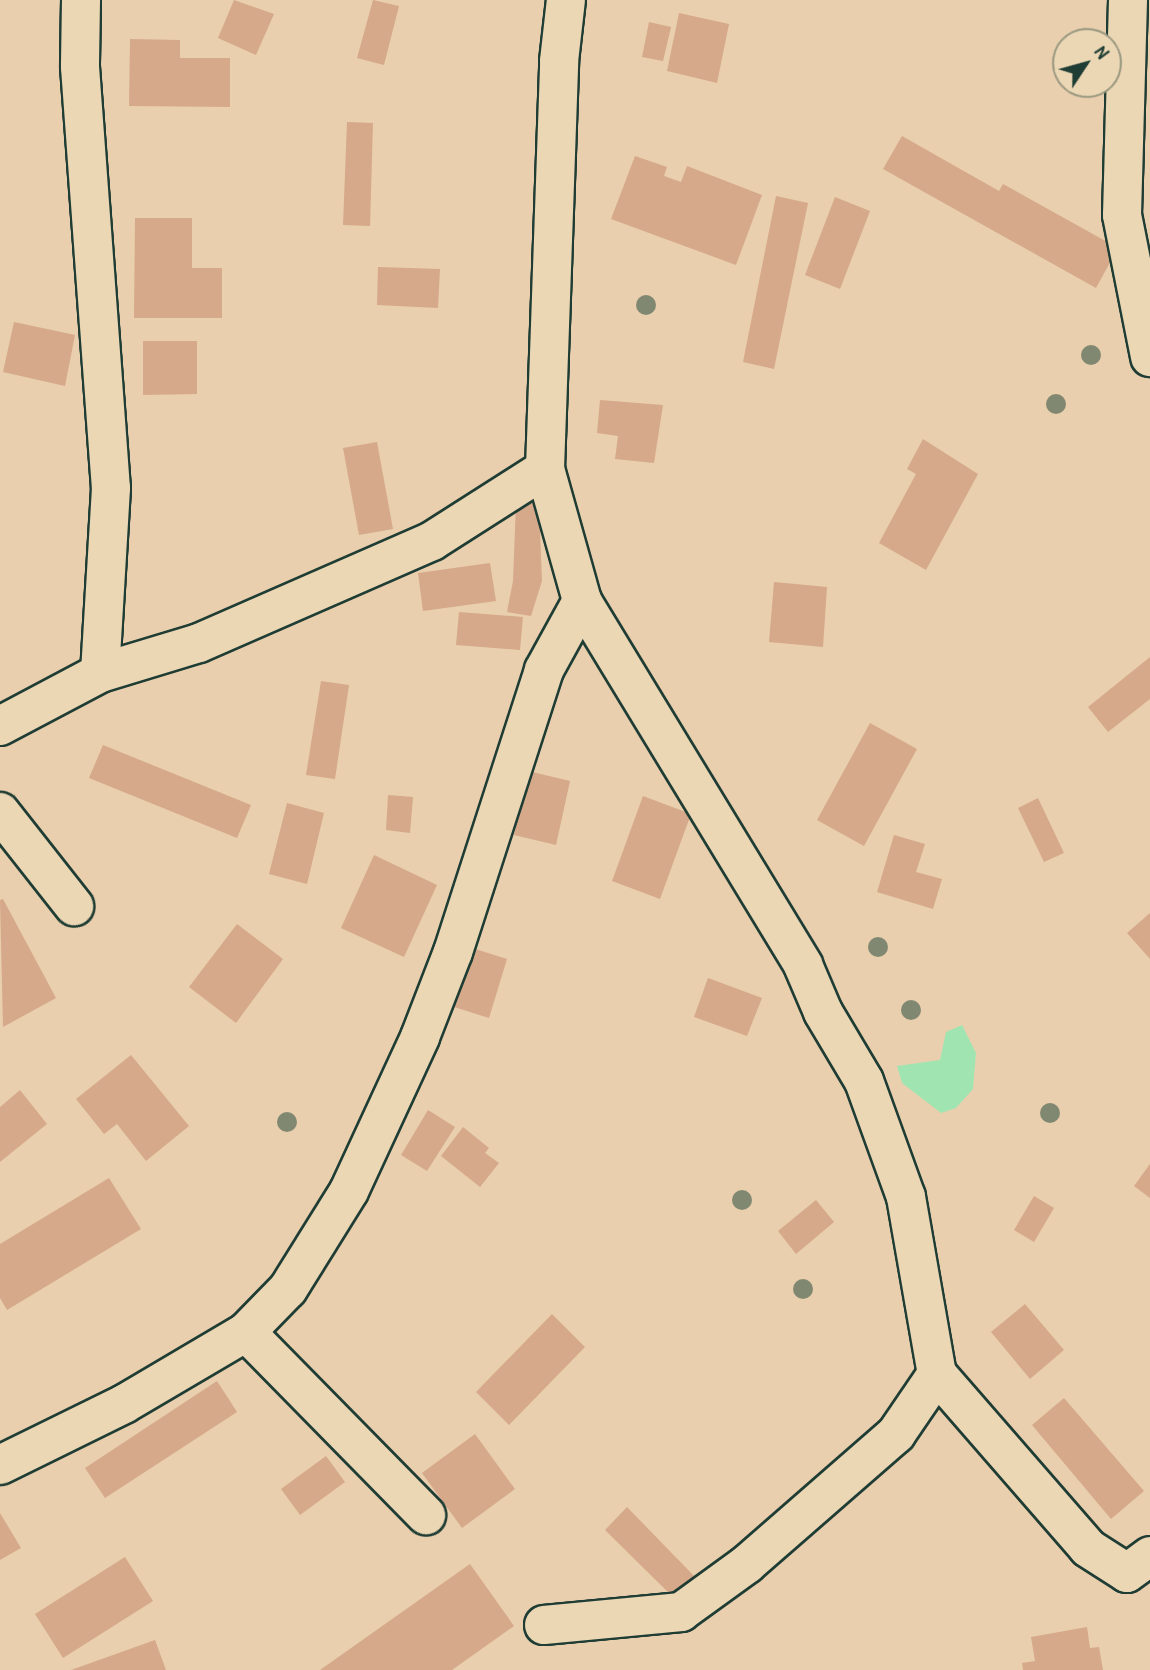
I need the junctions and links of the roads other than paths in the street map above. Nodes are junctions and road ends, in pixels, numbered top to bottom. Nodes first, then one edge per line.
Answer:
1 (80, 0) edge
2 (566, 0) edge
3 (1128, 0) edge
4 (1150, 357) edge
5 (545, 469) junction
6 (582, 601) junction
7 (100, 673) junction
8 (0, 726) edge
9 (0, 812) edge
10 (74, 906) dead end
11 (246, 1332) junction
12 (937, 1374) junction
13 (0, 1465) edge
14 (426, 1515) dead end
15 (1150, 1556) edge
16 (544, 1625) dead end

1 - 7 street
2 - 5 street
3 - 4 street
5 - 6 street
5 - 7 street
6 - 11 street
6 - 12 street
7 - 8 street
9 - 10 street
11 - 13 street
11 - 14 street
12 - 15 street
12 - 16 street

